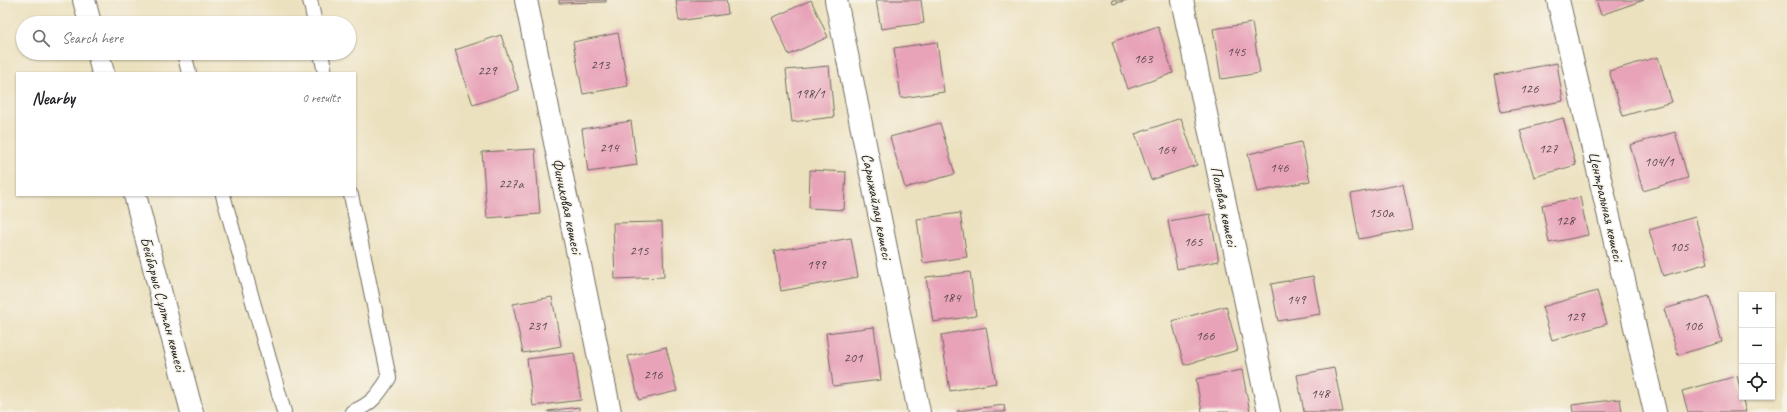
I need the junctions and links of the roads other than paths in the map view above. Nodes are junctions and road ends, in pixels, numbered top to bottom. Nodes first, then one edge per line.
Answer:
1 (84, 0) edge
2 (310, 0) edge
3 (526, 0) edge
4 (836, 0) edge
5 (1182, 0) edge
6 (1558, 0) edge
7 (88, 16) edge
8 (313, 16) edge
9 (100, 60) edge
10 (186, 60) edge
11 (322, 60) edge
12 (103, 72) edge
13 (189, 72) edge
14 (325, 72) edge
15 (135, 196) edge
16 (223, 196) edge
17 (351, 196) edge
18 (192, 412) edge
19 (284, 412) edge
20 (352, 412) edge
21 (610, 412) edge
22 (920, 412) edge
23 (1269, 412) edge
24 (1655, 412) edge

1 - 7 street
2 - 8 lane
3 - 21 street, Финиковая көшесі
4 - 22 street, Сарыжайлау көшесі
5 - 23 street, Полевая көшесі
6 - 24 street, Центральная көшесі
9 - 12 street
10 - 13 lane
11 - 14 lane
15 - 18 street, Бейбарыс Сұлтан көшесі
16 - 19 lane
17 - 20 lane

